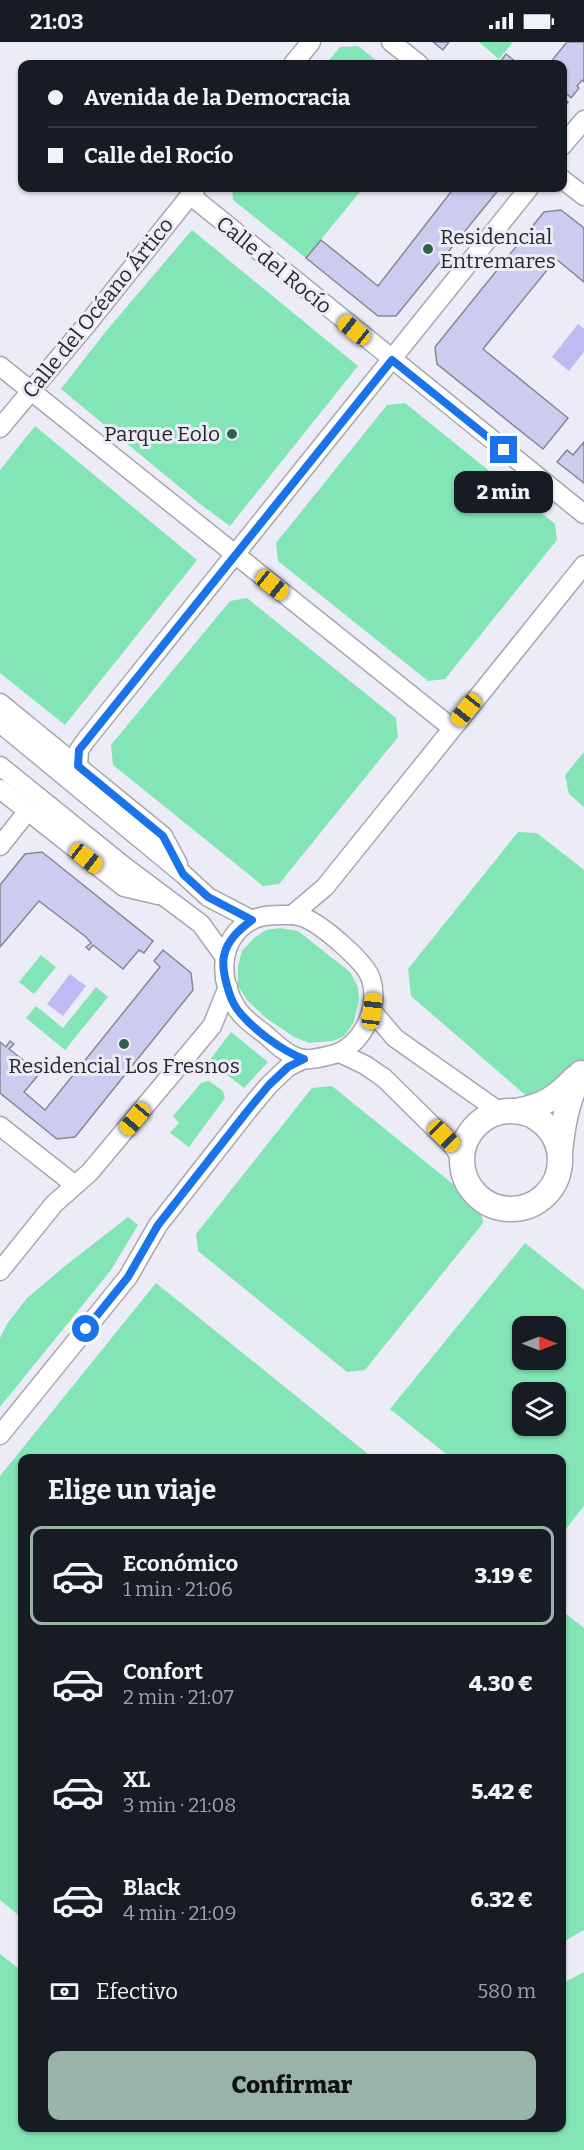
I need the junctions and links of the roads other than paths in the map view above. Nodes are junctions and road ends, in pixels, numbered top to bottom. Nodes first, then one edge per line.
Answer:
1 (311, 42) edge
2 (391, 42) edge
3 (296, 60) edge
4 (414, 60) edge
5 (584, 120) edge
6 (567, 140) edge
7 (567, 183) edge
8 (192, 192) edge
9 (194, 192) edge
10 (526, 192) edge
11 (584, 196) edge
12 (392, 360) junction
13 (0, 366) edge
14 (31, 390) junction
15 (0, 428) edge
16 (584, 514) edge
17 (235, 555) junction
18 (584, 566) edge
19 (0, 703) edge
20 (0, 723) edge
21 (452, 728) junction
22 (0, 766) edge
23 (78, 766) junction
24 (0, 789) edge
25 (27, 812) junction
26 (0, 846) edge
27 (183, 874) junction
28 (164, 896) junction
29 (292, 915) junction
30 (252, 920) junction
31 (224, 956) junction
32 (228, 987) junction
33 (372, 1011) junction
34 (340, 1053) junction
35 (304, 1059) junction
36 (583, 1071) edge
37 (508, 1111) junction
38 (0, 1126) edge
39 (560, 1153) junction
40 (462, 1157) junction
41 (75, 1185) junction
42 (0, 1271) edge
43 (0, 1435) edge

1 - 3 street
2 - 4 street
5 - 6 street
7 - 11 street
8 - 14 street, Calle del Océano Ártico
9 - 12 street, Calle del Rocío
10 - 12 street
12 - 16 street, Calle del Rocío
12 - 17 street
13 - 14 street
14 - 15 street, Calle del Océano Ártico
14 - 17 street
17 - 21 street
17 - 23 street
18 - 21 street
19 - 23 street
20 - 27 street
21 - 29 street
22 - 28 street
23 - 27 street
24 - 25 street
25 - 26 street
25 - 28 street
27 - 30 street
28 - 31 street
29 - 30 street
29 - 33 street
30 - 31 street
31 - 32 street
32 - 35 street
32 - 41 street
33 - 34 street
33 - 37 street
34 - 35 street
34 - 40 street
35 - 43 street
36 - 37 main road
36 - 39 main road
37 - 39 main road
37 - 40 main road
38 - 41 street
39 - 40 main road
41 - 42 street

